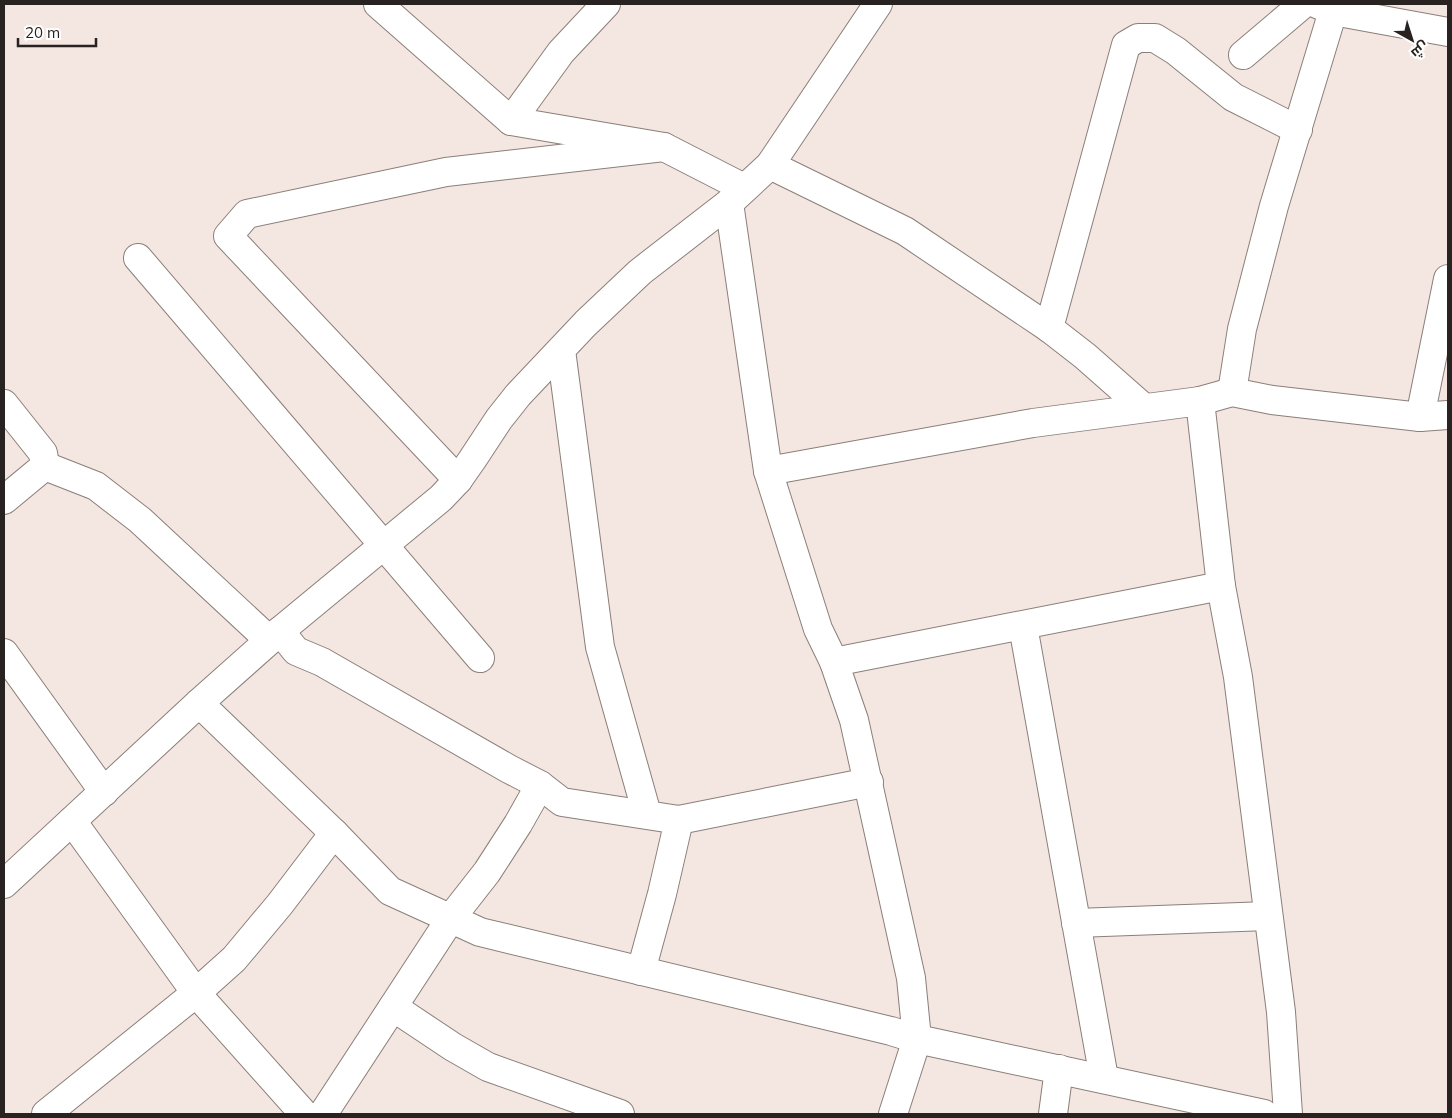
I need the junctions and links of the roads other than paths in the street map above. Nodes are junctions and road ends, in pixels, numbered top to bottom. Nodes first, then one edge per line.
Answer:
1 (378, 4) edge
2 (606, 4) edge
3 (878, 4) edge
4 (1303, 4) edge
5 (1325, 7) edge
6 (1448, 32) edge
7 (1243, 54) dead end
8 (511, 121) junction
9 (1298, 130) junction
10 (664, 147) junction
11 (770, 165) junction
12 (737, 195) junction
13 (138, 258) dead end
14 (1448, 279) edge
15 (1049, 328) junction
16 (1441, 349) edge
17 (561, 350) junction
18 (1232, 392) junction
19 (1200, 401) junction
20 (4, 404) edge
21 (1144, 408) junction
22 (1448, 415) edge
23 (1420, 417) junction
24 (45, 466) junction
25 (768, 471) junction
26 (458, 480) junction
27 (4, 500) edge
28 (383, 546) junction
29 (1221, 586) junction
30 (1024, 626) junction
31 (275, 635) junction
32 (4, 653) edge
33 (480, 658) dead end
34 (834, 662) junction
35 (199, 703) junction
36 (869, 782) junction
37 (540, 785) junction
38 (104, 792) junction
39 (648, 814) junction
40 (72, 820) junction
41 (678, 820) junction
42 (334, 833) junction
43 (4, 884) edge
44 (1268, 916) junction
45 (450, 918) junction
46 (1076, 923) junction
47 (641, 970) junction
48 (196, 993) junction
49 (393, 1007) junction
50 (917, 1039) junction
51 (1059, 1069) junction
52 (1104, 1078) junction
53 (1258, 1113) edge
54 (46, 1114) edge
55 (304, 1114) edge
56 (324, 1114) edge
57 (620, 1114) edge
58 (893, 1114) edge
59 (1052, 1114) edge
60 (1288, 1114) edge

1 - 8 street
2 - 8 street
3 - 11 street
4 - 7 street
5 - 6 street
5 - 9 street
8 - 10 street
9 - 15 street
9 - 18 street
10 - 12 street
10 - 26 street
11 - 12 street
11 - 15 street
12 - 17 street
12 - 25 street
13 - 28 street
14 - 16 street
15 - 21 street
16 - 23 street
17 - 26 street
17 - 39 street
18 - 19 street
18 - 23 street
19 - 21 street
19 - 29 street
20 - 24 street
21 - 25 street
22 - 23 street
24 - 27 street
24 - 31 street
25 - 34 street
26 - 28 street
28 - 31 street
28 - 33 street
29 - 30 street
29 - 44 street
30 - 34 street
30 - 46 street
31 - 35 street
31 - 37 street
32 - 38 street
34 - 36 street
35 - 38 street
35 - 42 street
36 - 41 street
36 - 50 street
37 - 39 street
37 - 45 street
38 - 40 street
39 - 41 street
40 - 43 street
40 - 48 street
41 - 47 street
42 - 45 street
42 - 48 street
44 - 46 street
44 - 60 street
45 - 47 street
45 - 49 street
46 - 52 street
47 - 50 street
48 - 54 street
48 - 55 street
49 - 56 street
49 - 57 street
50 - 51 street
50 - 58 street
51 - 52 street
51 - 59 street
52 - 53 street

